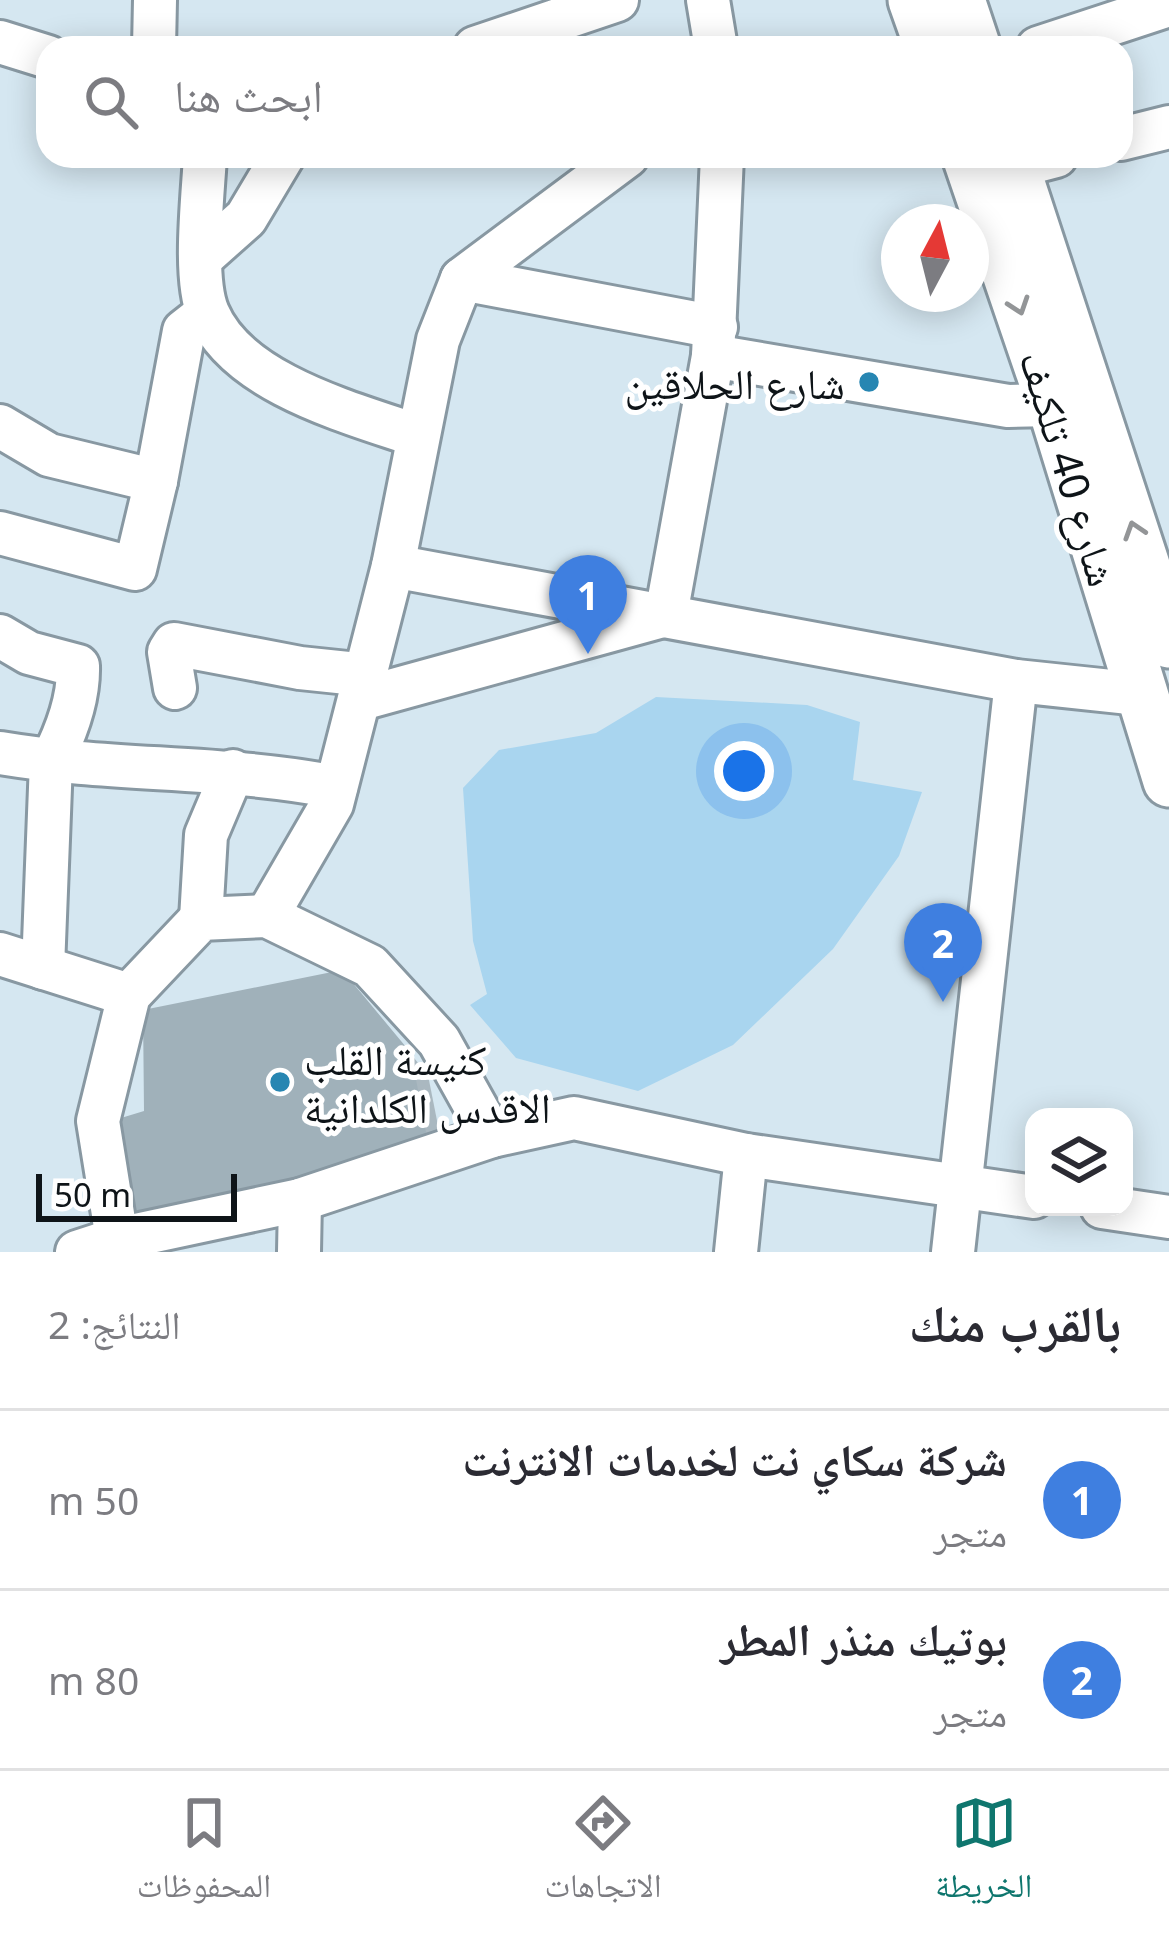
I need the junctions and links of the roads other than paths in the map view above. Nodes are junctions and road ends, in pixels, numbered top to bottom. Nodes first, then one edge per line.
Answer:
1 (154, 0) edge
2 (617, 0) edge
3 (708, 0) edge
4 (914, 0) edge
5 (959, 0) edge
6 (1169, 5) edge
7 (154, 36) edge
8 (510, 36) edge
9 (714, 36) edge
10 (927, 36) edge
11 (971, 36) edge
12 (1075, 36) edge
13 (0, 42) edge
14 (36, 53) edge
15 (1169, 127) edge
16 (1133, 136) edge
17 (205, 168) edge
18 (276, 168) edge
19 (611, 168) edge
20 (721, 168) edge
21 (1014, 168) edge
22 (1015, 168) edge
23 (201, 258) junction
24 (462, 279) junction
25 (207, 313) junction
26 (714, 341) junction
27 (1053, 405) junction
28 (0, 426) edge
29 (418, 436) junction
30 (157, 481) junction
31 (0, 533) edge
32 (393, 566) junction
33 (1165, 614) edge
34 (666, 615) junction
35 (0, 636) edge
36 (1016, 681) junction
37 (364, 687) junction
38 (175, 688) dead end
39 (1139, 694) junction
40 (0, 753) edge
41 (51, 762) junction
42 (233, 771) junction
43 (1169, 781) edge
44 (336, 787) junction
45 (267, 916) junction
46 (201, 919) junction
47 (0, 954) edge
48 (44, 968) junction
49 (129, 995) junction
50 (492, 1136) junction
51 (746, 1155) junction
52 (959, 1186) junction
53 (1025, 1196) edge
54 (301, 1200) junction
55 (1133, 1212) edge
56 (1169, 1217) edge
57 (97, 1245) edge
58 (299, 1252) edge
59 (736, 1252) edge
60 (953, 1252) edge

1 - 7 street
2 - 8 street
3 - 9 street
4 - 10 main road
5 - 11 main road
6 - 12 street
13 - 14 street
15 - 16 street
17 - 23 street
18 - 23 street
19 - 24 street
20 - 26 street
21 -> 27 main road, شارع 40 تلكيف
33 -> 22 main road, شارع 40 تلكيف
23 - 25 street
24 - 26 street
24 - 29 street
25 - 29 street
25 - 30 street
26 - 27 street
26 - 34 street
27 - 39 main road, شارع 40 تلكيف
28 - 30 street
29 - 32 street
30 - 31 street
32 - 34 street
32 - 37 street
34 - 36 street
34 - 37 street
35 - 41 street
36 - 39 street
36 - 52 street
37 - 38 street
37 - 44 street
39 - 43 main road, شارع 40 تلكيف
40 - 41 street
41 - 42 street
41 - 48 street
42 - 44 street
42 - 46 street
44 - 45 street
45 - 46 street
45 - 50 street
46 - 49 street
47 - 48 street
48 - 49 street
49 - 57 street
50 - 51 street
50 - 54 street
51 - 52 street
51 - 59 street
52 - 53 street
52 - 60 street
54 - 57 street
54 - 58 street
55 - 56 street

